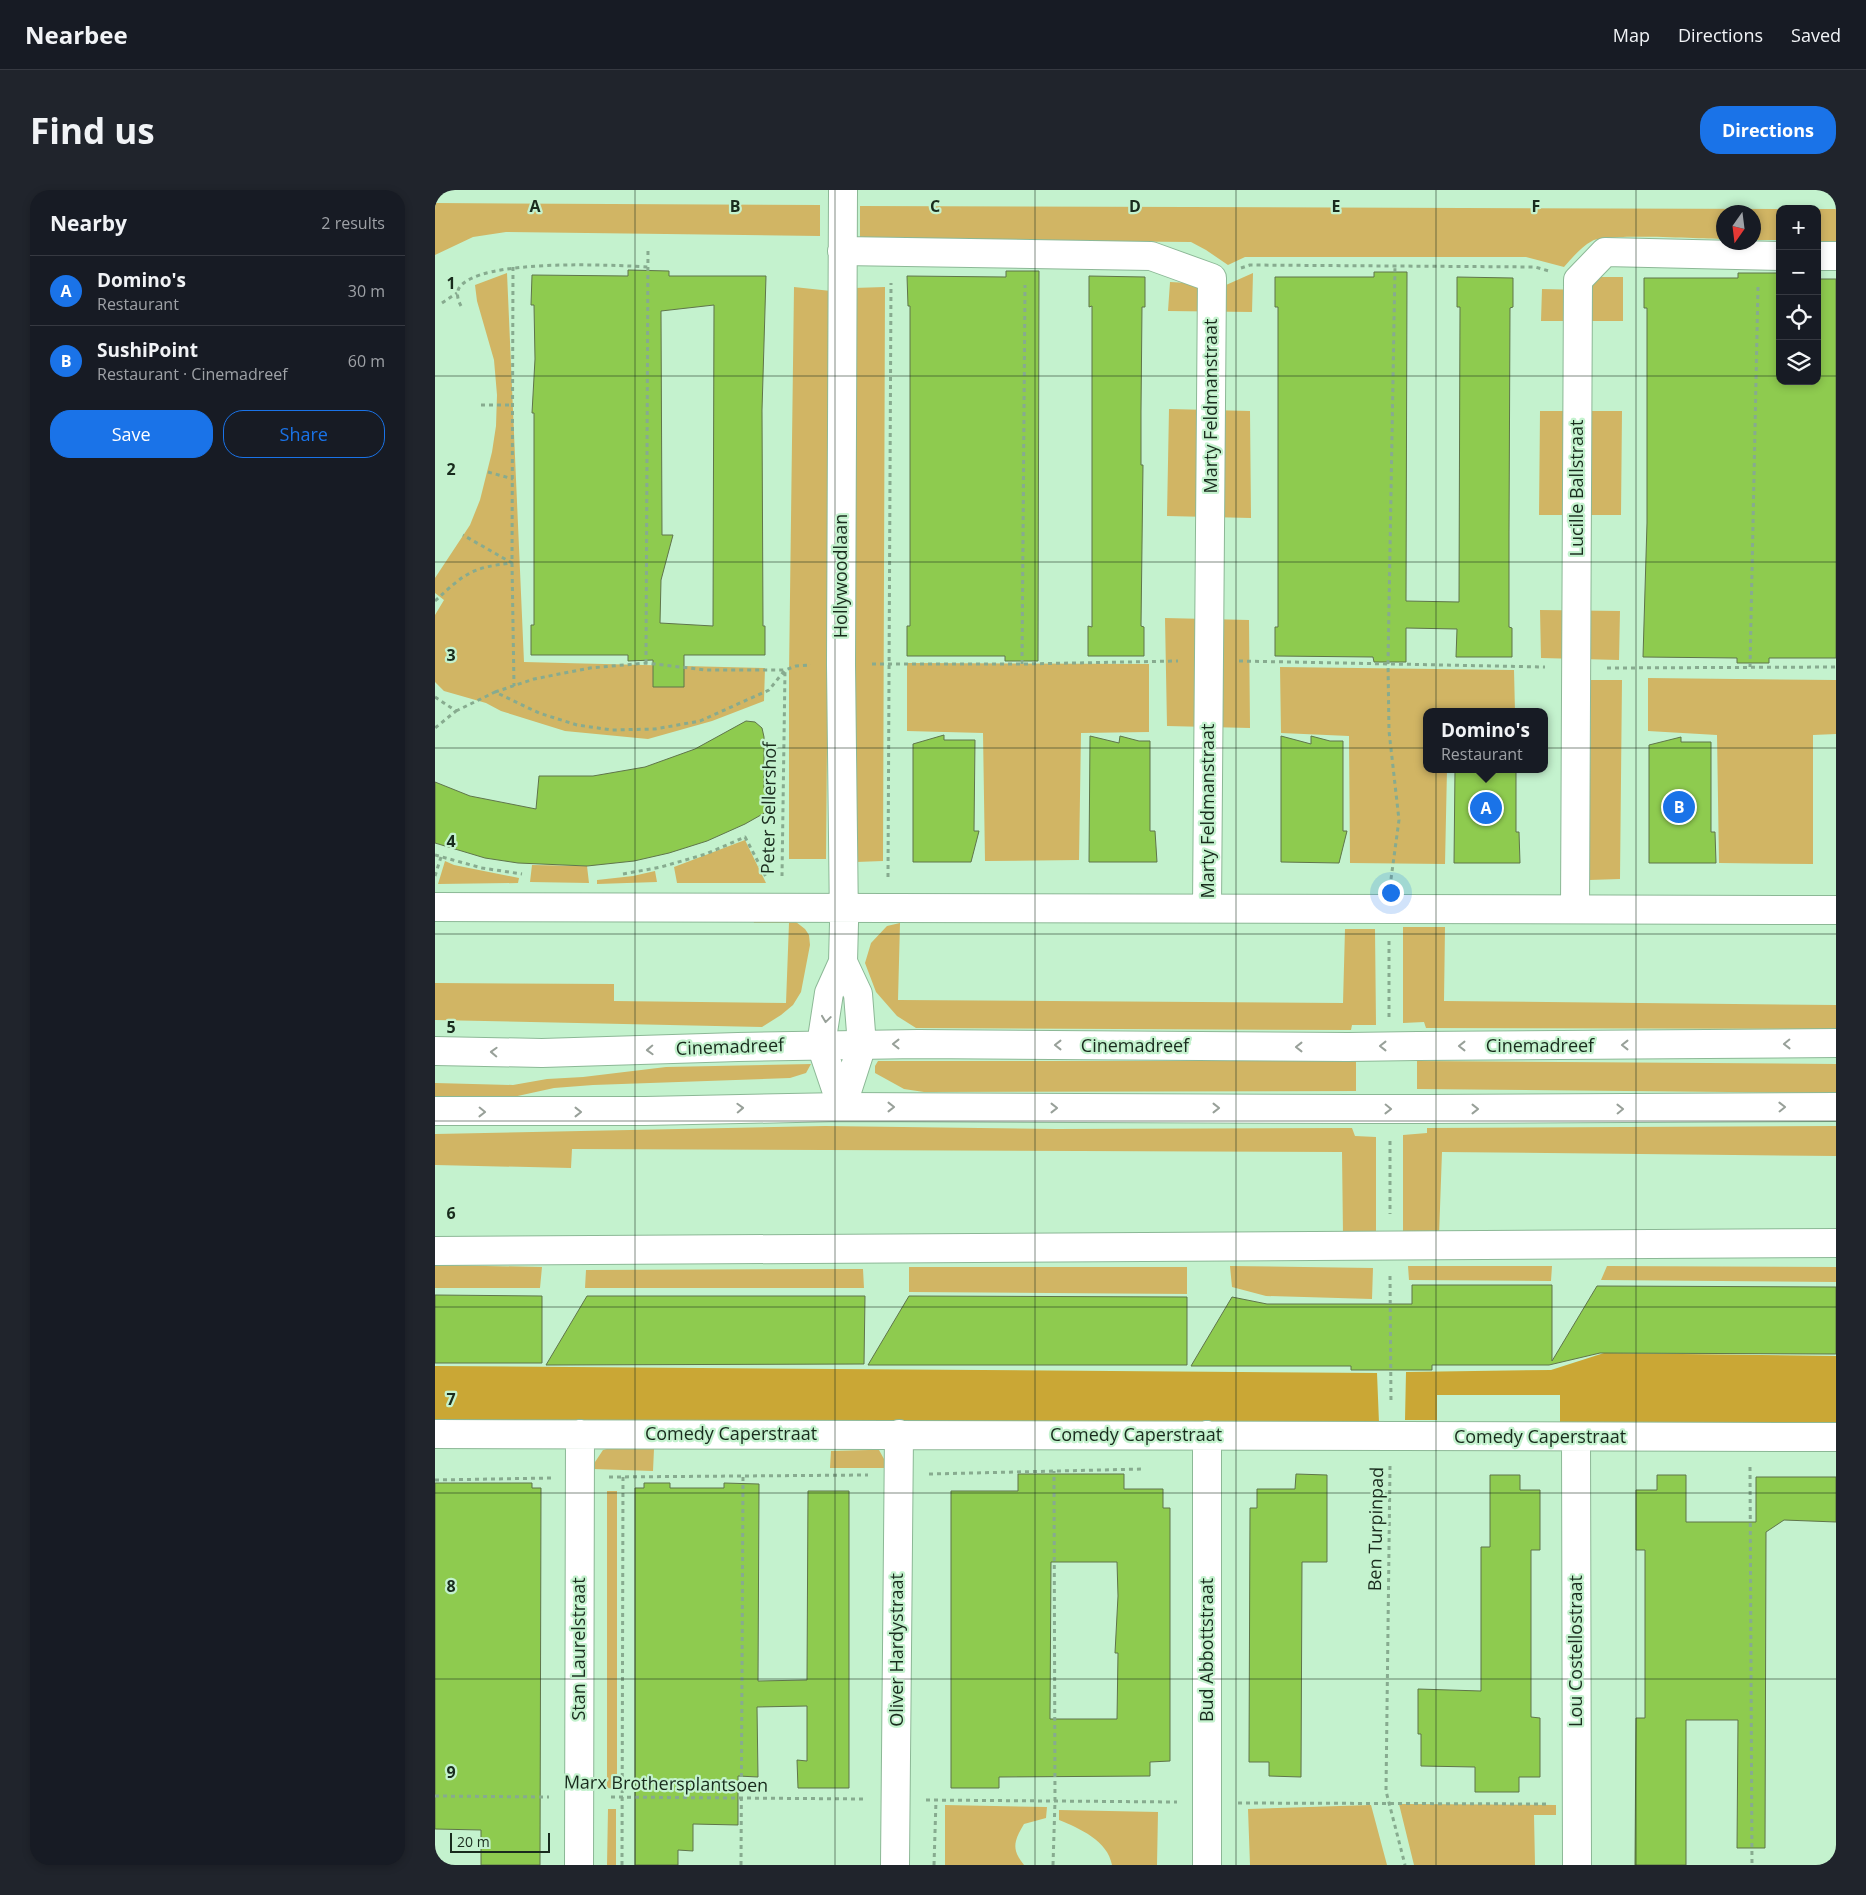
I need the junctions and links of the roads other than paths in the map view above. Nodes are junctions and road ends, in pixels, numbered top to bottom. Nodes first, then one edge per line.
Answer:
1 (843, 190) edge
2 (842, 251) junction
3 (1769, 256) edge
4 (1821, 256) edge
5 (1836, 256) edge
6 (435, 907) edge
7 (844, 908) junction
8 (1207, 908) junction
9 (1575, 909) junction
10 (1836, 910) edge
11 (843, 962) junction
12 (1836, 1043) edge
13 (821, 1045) junction
14 (862, 1045) junction
15 (435, 1051) edge
16 (1836, 1106) edge
17 (842, 1107) junction
18 (435, 1111) edge
19 (1836, 1243) edge
20 (435, 1251) edge
21 (435, 1434) edge
22 (580, 1434) junction
23 (899, 1434) junction
24 (1207, 1435) junction
25 (1836, 1437) edge
26 (1576, 1438) junction
27 (579, 1865) edge
28 (895, 1865) edge
29 (1207, 1865) edge
30 (1577, 1865) edge

1 - 2 street, Hollywoodlaan
2 - 7 street, Hollywoodlaan
2 - 8 street, Marty Feldmanstraat
3 - 9 street, Lucille Ballstraat
4 - 5 street
6 - 7 street
7 - 8 street
7 - 11 street, Hollywoodlaan
8 - 9 street
9 - 10 street
11 -> 13 street, Hollywoodlaan
11 - 14 street, Hollywoodlaan
12 -> 14 street, Cinemadreef, bridge
13 - 14 street, Cinemadreef
13 -> 15 street, Cinemadreef
13 - 17 street, Hollywoodlaan
14 - 17 street, Hollywoodlaan
17 -> 16 street, bridge
18 -> 17 street
19 - 20 street
21 - 22 street, Comedy Caperstraat
22 - 23 street, Comedy Caperstraat
22 - 27 street, Stan Laurelstraat
23 - 24 street, Comedy Caperstraat
23 - 28 street, Oliver Hardystraat
24 - 26 street, Comedy Caperstraat
24 - 29 street, Bud Abbottstraat
25 - 26 street, Comedy Caperstraat
26 - 30 street, Lou Costellostraat

